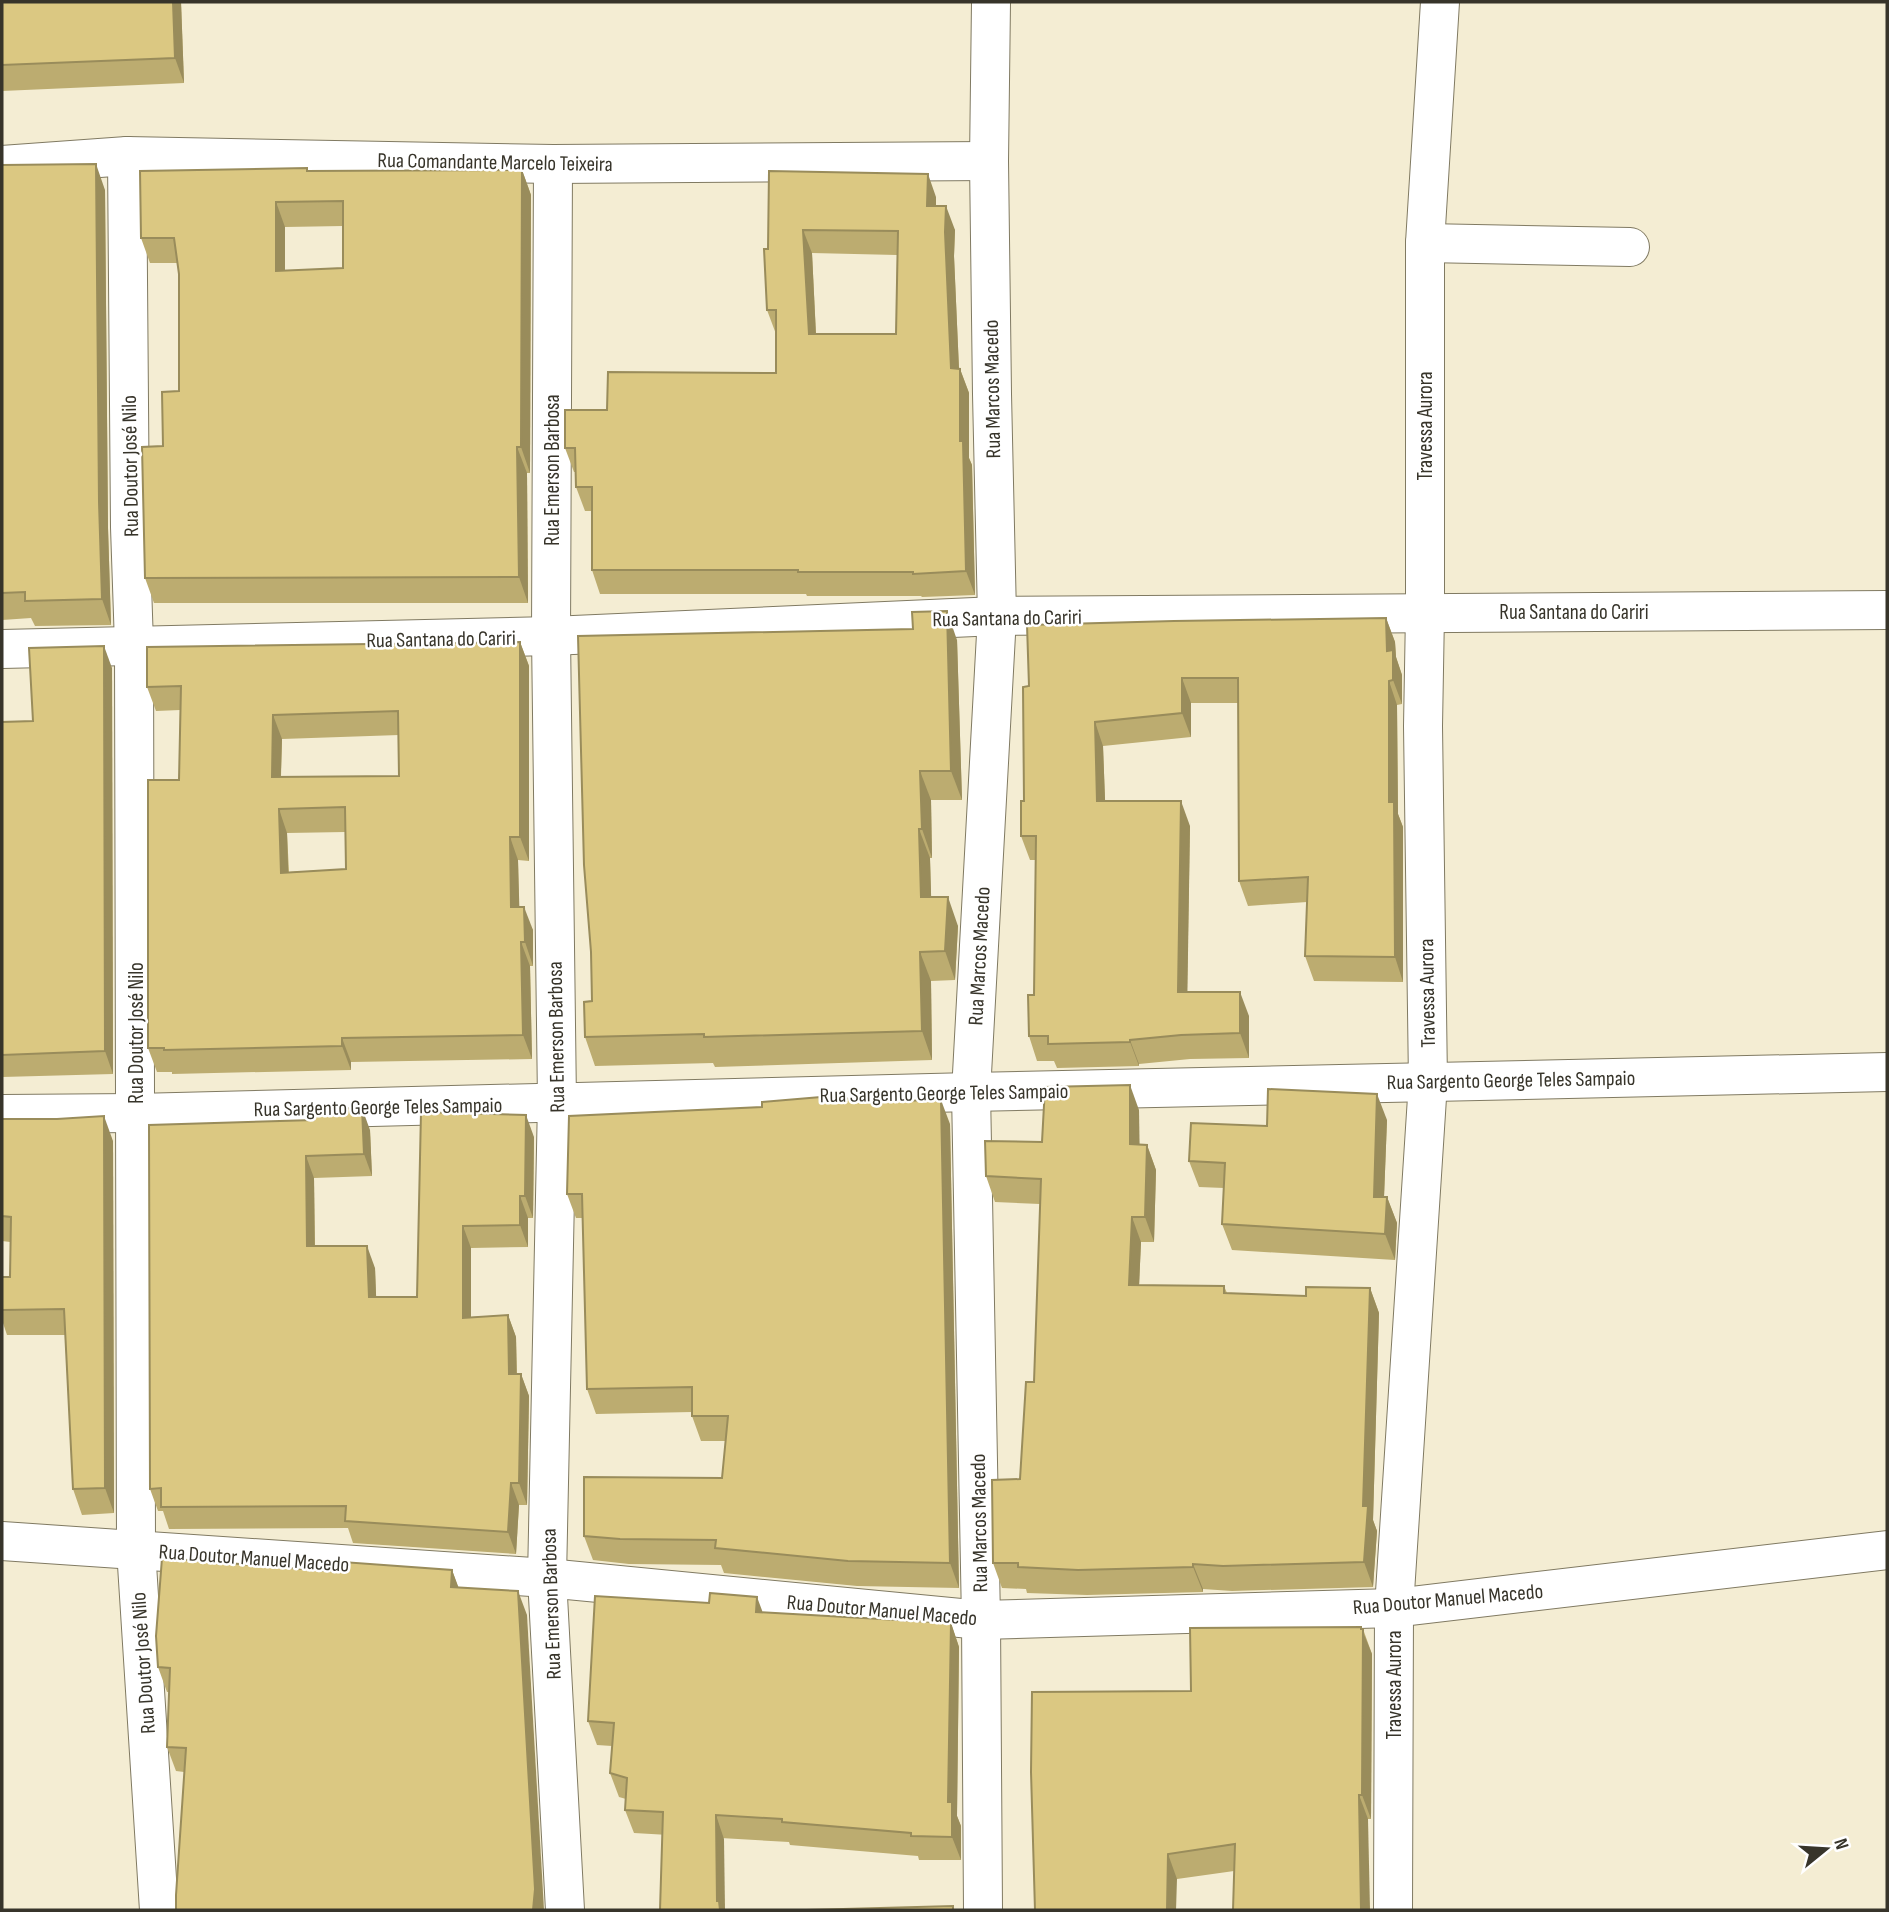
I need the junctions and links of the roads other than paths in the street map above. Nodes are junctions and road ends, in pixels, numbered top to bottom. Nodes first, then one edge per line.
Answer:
1 (991, 2) edge
2 (1440, 2) edge
3 (127, 156) junction
4 (989, 161) junction
5 (2, 164) edge
6 (553, 164) junction
7 (1425, 243) junction
8 (1630, 247) dead end
9 (1887, 610) edge
10 (1425, 612) junction
11 (997, 616) junction
12 (551, 636) junction
13 (134, 644) junction
14 (2, 649) edge
15 (1887, 1072) edge
16 (1428, 1082) junction
17 (971, 1092) junction
18 (557, 1102) junction
19 (136, 1113) junction
20 (2, 1114) edge
21 (2, 1541) edge
22 (136, 1549) junction
23 (1887, 1550) edge
24 (547, 1578) junction
25 (1394, 1608) junction
26 (981, 1619) junction
27 (159, 1910) edge
28 (565, 1910) edge
29 (983, 1910) edge
30 (1393, 1910) edge

1 - 4 street, Rua Marcos Macedo
2 - 7 street, Travessa Aurora
3 - 5 street, Rua Comandante Marcelo Teixeira
3 - 6 street, Rua Comandante Marcelo Teixeira
3 - 13 street, Rua Doutor José Nilo
4 - 6 street, Rua Comandante Marcelo Teixeira
4 - 11 street, Rua Marcos Macedo
6 - 12 street, Rua Emerson Barbosa
7 - 8 street
7 - 10 street, Travessa Aurora
9 - 10 street, Rua Santana do Cariri
10 - 11 street, Rua Santana do Cariri
10 - 16 street, Travessa Aurora
11 - 12 street, Rua Santana do Cariri
11 - 17 street, Rua Marcos Macedo
12 - 13 street, Rua Santana do Cariri
12 - 18 street, Rua Emerson Barbosa
13 - 14 street, Rua Santana do Cariri
13 - 19 street, Rua Doutor José Nilo
15 - 16 street, Rua Sargento George Teles Sampaio
16 - 17 street, Rua Sargento George Teles Sampaio
16 - 25 street, Travessa Aurora
17 - 18 street, Rua Sargento George Teles Sampaio
17 - 26 street, Rua Marcos Macedo
18 - 19 street, Rua Sargento George Teles Sampaio
18 - 24 street, Rua Emerson Barbosa
19 - 20 street, Rua Sargento George Teles Sampaio
19 - 22 street, Rua Doutor José Nilo
21 - 22 street, Rua Doutor Manuel Macedo
22 - 24 street, Rua Doutor Manuel Macedo
22 - 27 street, Rua Doutor José Nilo
23 - 25 street, Rua Doutor Manuel Macedo
24 - 26 street, Rua Doutor Manuel Macedo
24 - 28 street, Rua Emerson Barbosa
25 - 26 street, Rua Doutor Manuel Macedo
25 - 30 street, Travessa Aurora
26 - 29 street, Rua Marcos Macedo

